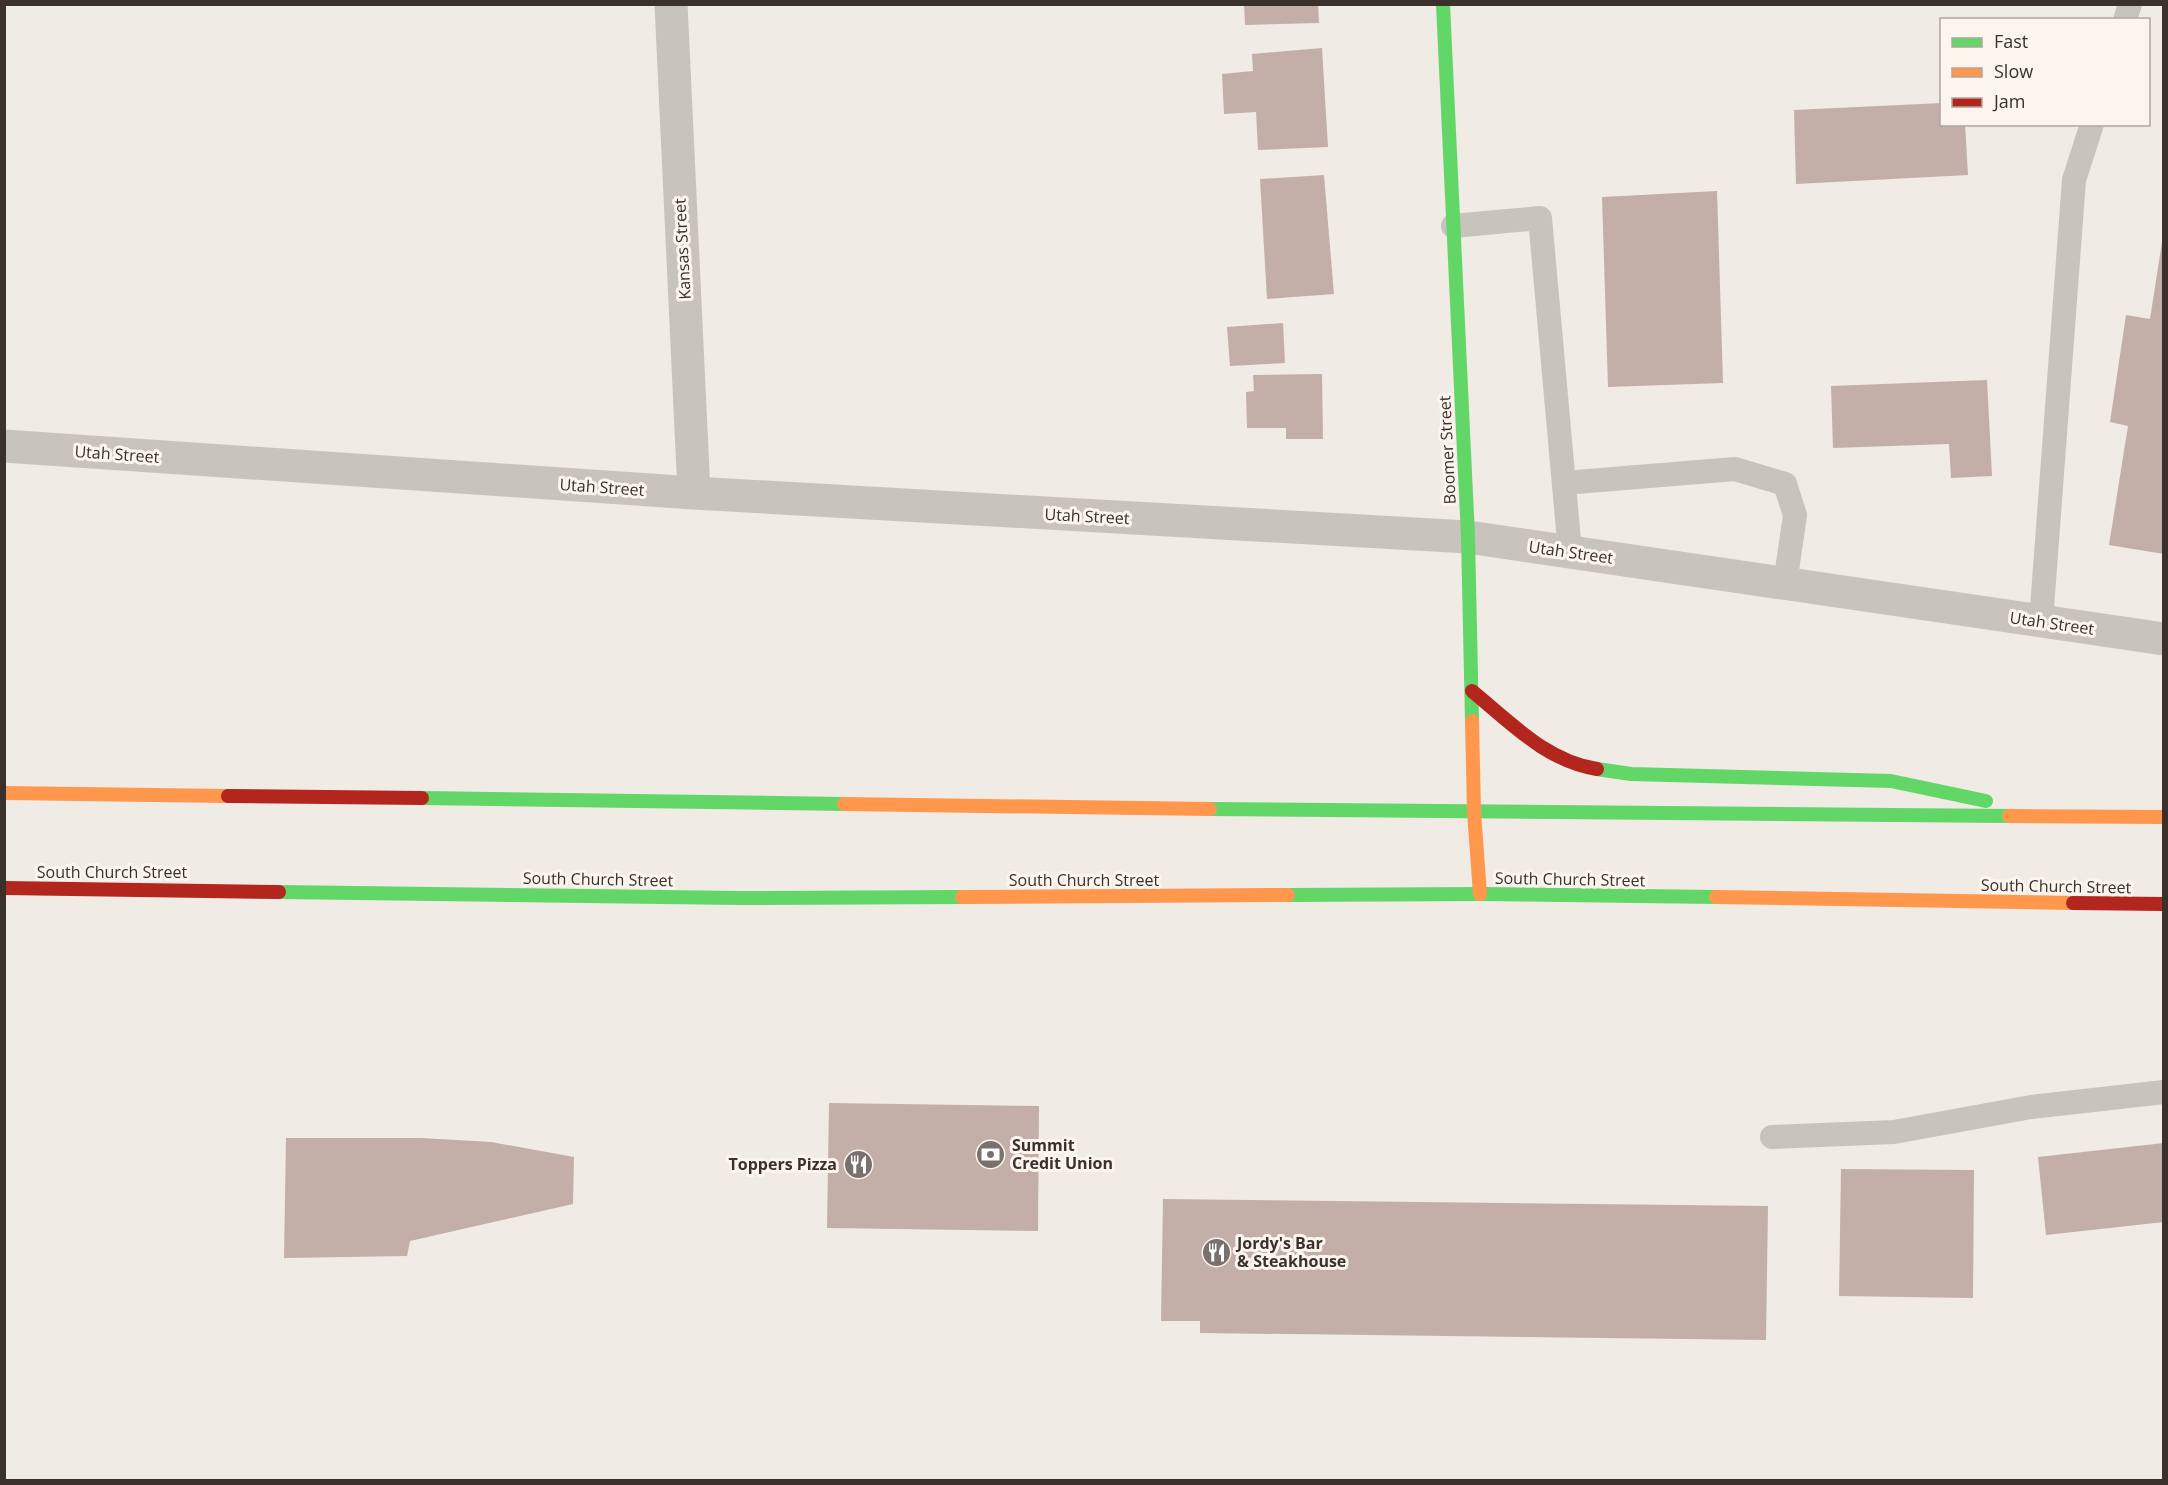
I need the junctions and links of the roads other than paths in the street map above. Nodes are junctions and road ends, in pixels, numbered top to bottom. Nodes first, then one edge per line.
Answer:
1 (670, 4) edge
2 (1443, 4) edge
3 (2091, 126) edge
4 (1453, 226) junction
5 (4, 446) edge
6 (1564, 483) junction
7 (694, 493) junction
8 (1468, 537) junction
9 (1570, 552) junction
10 (1785, 584) junction
11 (2041, 621) junction
12 (2163, 639) edge
13 (1472, 691) junction
14 (4, 793) edge
15 (1474, 812) junction
16 (2056, 816) junction
17 (2163, 817) edge
18 (4, 888) edge
19 (1480, 894) junction
20 (2163, 904) edge
21 (2163, 1092) edge
22 (1772, 1137) dead end

1 - 7 street, Kansas Street
2 - 4 main road, Boomer Street
3 - 11 lane
4 - 6 lane
4 - 8 main road, Boomer Street
5 - 7 street, Utah Street
6 - 9 lane
6 - 10 lane
7 - 8 street, Utah Street
8 - 9 street, Utah Street
8 - 13 main road, Boomer Street
9 - 10 street, Utah Street
10 - 11 street, Utah Street
11 - 12 street, Utah Street
13 - 15 main road, Boomer Street
13 - 16 main road
14 - 15 main road
15 - 16 main road
15 - 19 main road, Boomer Street
16 - 17 main road
18 - 19 main road, South Church Street
19 - 20 main road, South Church Street
21 - 22 lane

